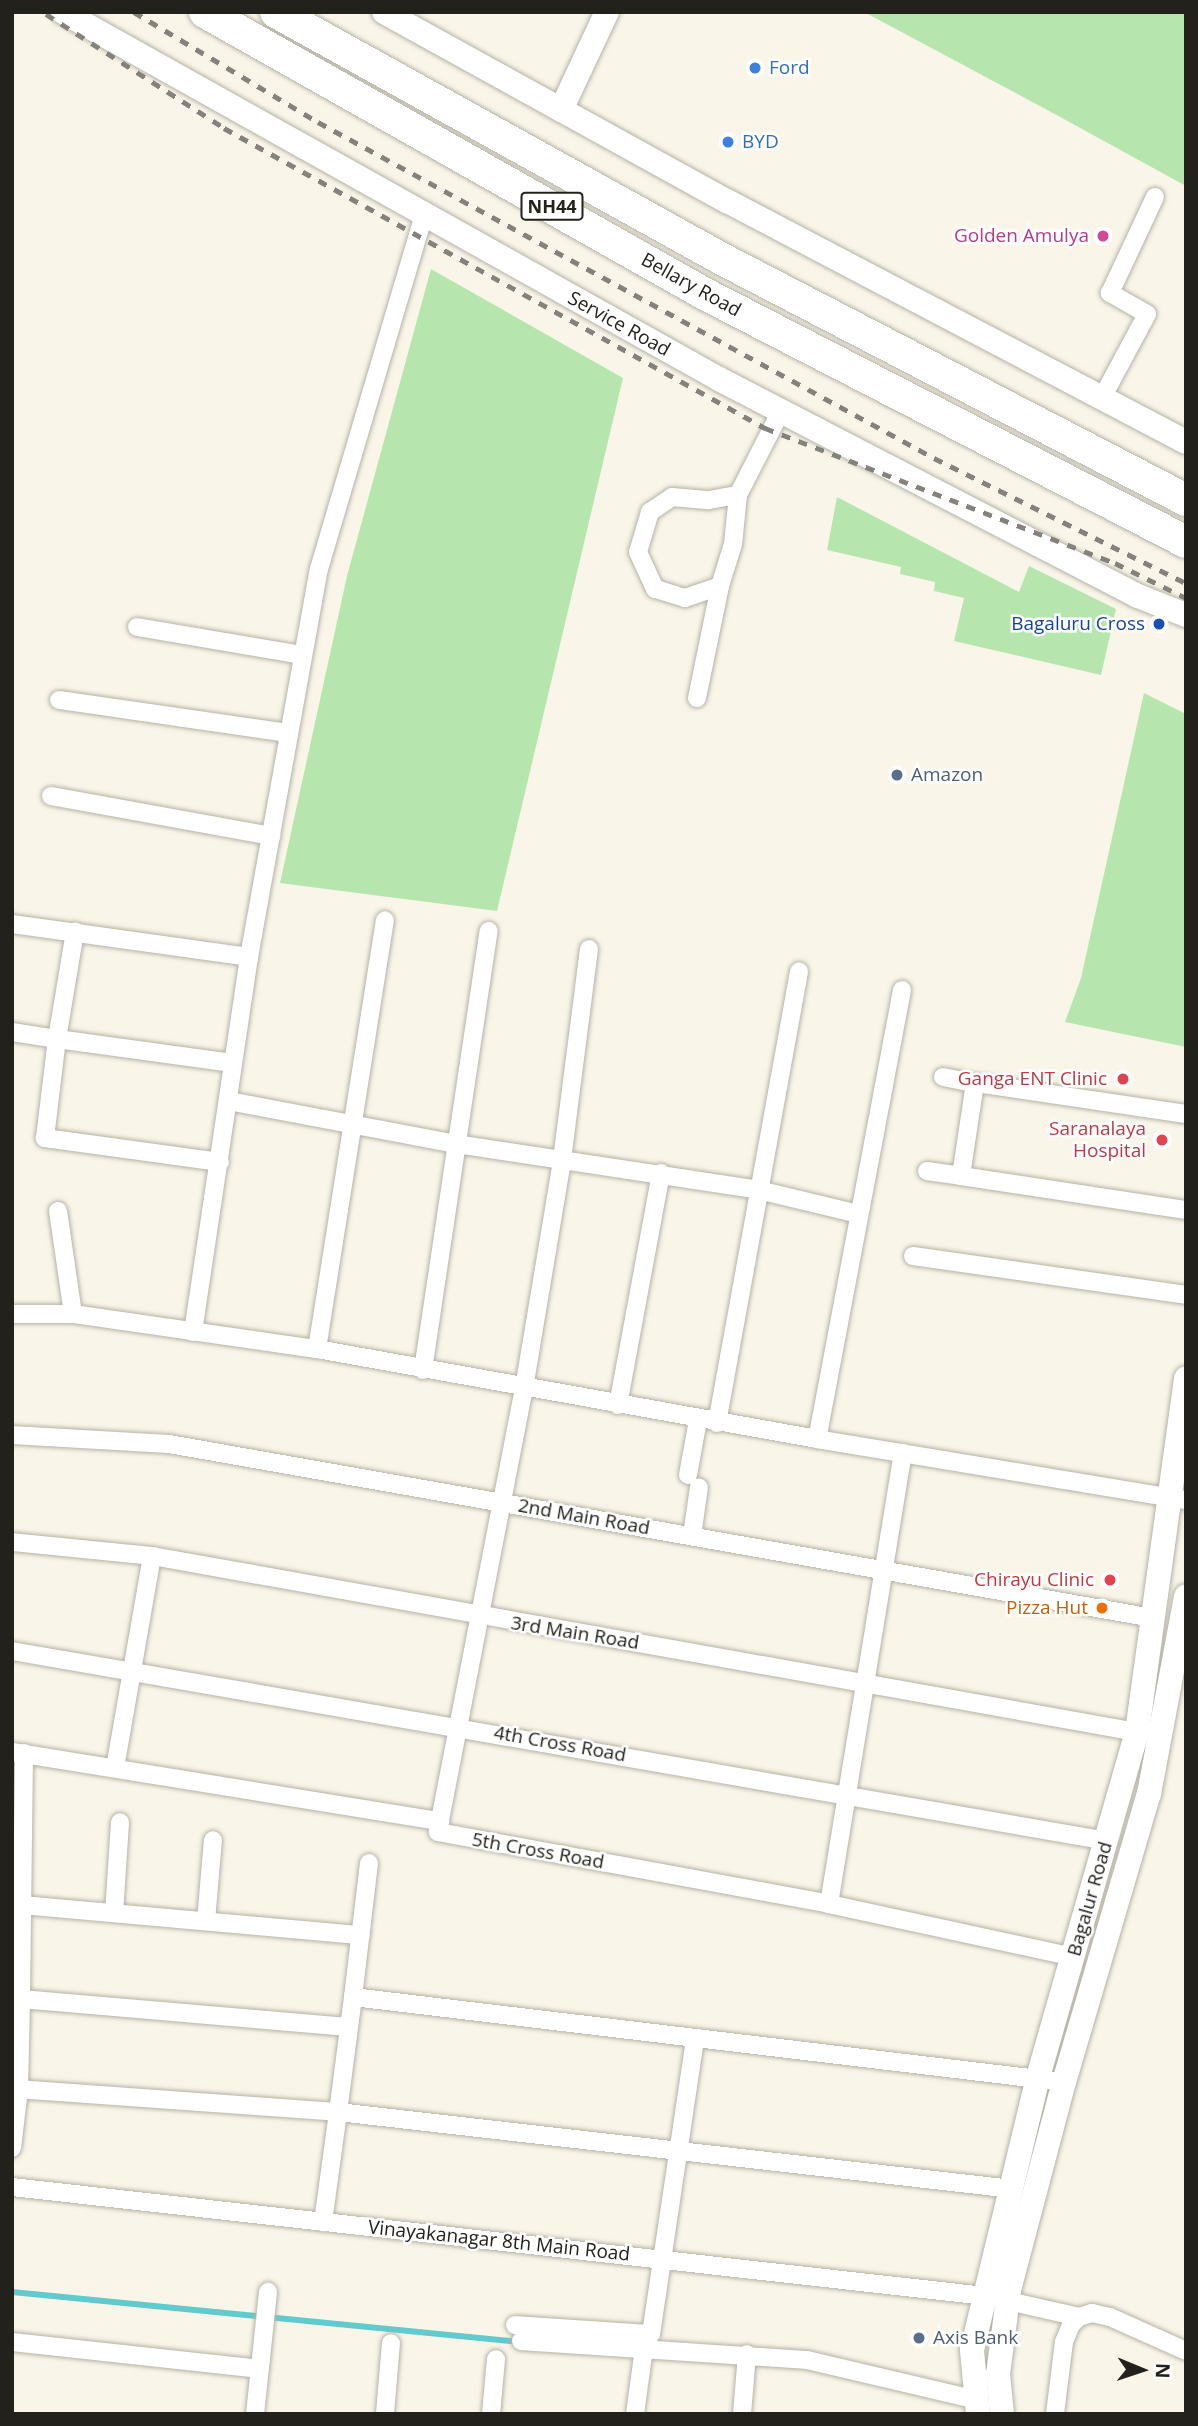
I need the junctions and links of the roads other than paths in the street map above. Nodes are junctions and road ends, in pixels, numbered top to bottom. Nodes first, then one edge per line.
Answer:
1 (63, 12) edge
2 (205, 12) edge
3 (276, 12) edge
4 (384, 12) edge
5 (607, 12) edge
6 (561, 110) junction
7 (1155, 197) dead end
8 (424, 217) junction
9 (1102, 398) junction
10 (782, 409) junction
11 (1183, 433) edge
12 (738, 495) junction
13 (1186, 500) edge
14 (1186, 542) edge
15 (720, 586) junction
16 (1186, 615) edge
17 (136, 627) dead end
18 (303, 655) junction
19 (696, 698) dead end
20 (60, 700) dead end
21 (288, 733) junction
22 (51, 796) dead end
23 (271, 836) junction
24 (385, 920) dead end
25 (12, 924) edge
26 (489, 931) dead end
27 (75, 932) junction
28 (589, 949) dead end
29 (249, 957) junction
30 (799, 971) dead end
31 (902, 990) dead end
32 (12, 1032) edge
33 (57, 1040) junction
34 (232, 1063) junction
35 (943, 1077) dead end
36 (975, 1083) junction
37 (229, 1101) junction
38 (1186, 1114) edge
39 (353, 1124) junction
40 (456, 1144) junction
41 (562, 1161) junction
42 (220, 1162) junction
43 (927, 1171) dead end
44 (661, 1173) junction
45 (961, 1176) junction
46 (759, 1191) junction
47 (1186, 1210) edge
48 (58, 1211) dead end
49 (858, 1214) junction
50 (913, 1256) dead end
51 (1186, 1295) edge
52 (12, 1314) edge
53 (73, 1314) junction
54 (194, 1332) junction
55 (317, 1349) junction
56 (423, 1370) junction
57 (1186, 1378) edge
58 (524, 1388) junction
59 (618, 1405) junction
60 (698, 1420) junction
61 (717, 1423) junction
62 (12, 1435) edge
63 (817, 1439) junction
64 (903, 1453) junction
65 (1178, 1499) edge
66 (502, 1503) junction
67 (692, 1536) junction
68 (12, 1542) edge
69 (152, 1556) junction
70 (884, 1569) junction
71 (1186, 1596) edge
72 (482, 1617) junction
73 (1153, 1618) junction
74 (12, 1651) edge
75 (129, 1671) junction
76 (866, 1681) junction
77 (460, 1726) junction
78 (1137, 1732) junction
79 (18, 1753) edge
80 (116, 1768) junction
81 (847, 1795) junction
82 (440, 1821) junction
83 (120, 1822) dead end
84 (213, 1840) dead end
85 (1107, 1841) junction
86 (369, 1863) dead end
87 (829, 1904) junction
88 (22, 1905) junction
89 (114, 1913) junction
90 (206, 1922) junction
91 (361, 1935) junction
92 (1074, 1957) junction
93 (353, 1997) junction
94 (21, 1999) junction
95 (348, 2027) junction
96 (695, 2039) junction
97 (1038, 2077) junction
98 (1064, 2082) junction
99 (19, 2089) junction
100 (338, 2112) junction
101 (12, 2148) edge
102 (677, 2148) junction
103 (12, 2187) edge
104 (1013, 2189) junction
105 (323, 2222) junction
106 (660, 2259) junction
107 (268, 2291) dead end
108 (996, 2299) junction
109 (1079, 2317) junction
110 (12, 2342) edge
111 (391, 2343) dead end
112 (644, 2348) junction
113 (1186, 2351) edge
114 (747, 2354) junction
115 (496, 2358) dead end
116 (259, 2369) junction
117 (977, 2407) edge
118 (255, 2414) edge
119 (385, 2414) edge
120 (491, 2414) edge
121 (635, 2414) edge
122 (742, 2414) edge
123 (1002, 2414) edge
124 (1055, 2414) edge

1 - 8 main road, Service Road
2 - 14 highway, Bellary Road / NH44
3 - 13 highway, Bellary Road / NH44
4 - 6 main road
5 - 6 main road
6 - 9 main road
7 - 9 street
8 - 10 main road, Service Road
8 - 18 street
9 - 11 main road
10 - 12 street
10 - 16 main road, Service Road
12 - 15 street
12 - 15 street
15 - 19 street
17 - 18 street
18 - 21 street
20 - 21 street
21 - 23 street
22 - 23 street
23 - 29 street
24 - 39 street
25 - 27 street
26 - 40 street
27 - 29 street
27 - 33 street
28 - 41 street
29 - 34 street
30 - 46 street
31 - 49 street
32 - 33 street
33 - 34 street
33 - 42 street
34 - 37 street
35 - 36 street
36 - 38 street
36 - 45 street
37 - 39 street
37 - 42 street
39 - 40 street
39 - 55 street
40 - 41 street
40 - 56 street
41 - 44 street
41 - 58 street
42 - 54 street
43 - 45 street
44 - 46 street
44 - 59 street
45 - 47 street
46 - 49 street
46 - 61 street
48 - 53 street
49 - 63 street
50 - 51 street
52 - 53 street
53 - 54 street
54 - 55 street
55 - 56 street
56 - 58 street
57 - 65 main road, Bagalur Road
58 - 59 street
58 - 66 street
59 - 60 street
60 - 61 street
60 - 67 street
61 - 63 street
62 - 66 street, 2nd Main Road
63 - 64 street
64 - 65 street
64 - 70 street
65 - 73 main road, Bagalur Road
66 - 67 street, 2nd Main Road
66 - 72 street
67 - 70 street, 2nd Main Road
68 - 69 street, 3rd Main Road
69 - 72 street, 3rd Main Road
69 - 75 street
70 - 73 street, 2nd Main Road
70 - 76 street
71 - 98 main road, Bagalur Road
72 - 76 street, 3rd Main Road
72 - 77 street
73 - 78 main road, Bagalur Road
74 - 75 street, 4th Cross Road
75 - 77 street, 4th Cross Road
75 - 80 street
76 - 78 street, 3rd Main Road
76 - 81 street
77 - 81 street, 4th Cross Road
77 - 82 street
78 - 85 main road, Bagalur Road
79 - 80 street, 5th Cross Road
79 - 88 street
80 - 82 street, 5th Cross Road
81 - 85 street, 4th Cross Road
81 - 87 street
82 - 87 street, 5th Cross Road
83 - 89 street
84 - 90 street
85 - 92 main road, Bagalur Road
86 - 91 street
87 - 92 street, 5th Cross Road
88 - 89 street
88 - 94 street
89 - 90 street
90 - 91 street
91 - 93 street
92 - 97 main road, Bagalur Road
93 - 95 street
93 - 96 street
94 - 95 street
94 - 99 street
95 - 100 street
96 - 97 street
96 - 102 street
97 - 98 street
97 - 104 main road, Bagalur Road
98 - 108 main road, Bagalur Road
99 - 100 street
99 - 101 street
100 - 102 street
100 - 105 street
102 - 104 street
102 - 106 street
103 - 105 street, Vinayakanagar 8th Main Road
104 - 108 main road, Bagalur Road
105 - 106 street, Vinayakanagar 8th Main Road
106 - 108 street, Vinayakanagar 8th Main Road
106 - 112 street
107 - 116 street
108 - 109 street, Vinayakanagar 8th Main Road
108 - 117 main road, Bagalur Road
108 - 123 main road, Bagalur Road
109 - 113 street, Vinayakanagar 8th Main Road
109 - 124 street
110 - 116 street
111 - 119 street
112 - 114 street
112 - 121 street
114 - 117 street
114 - 122 street
115 - 120 street
116 - 118 street

